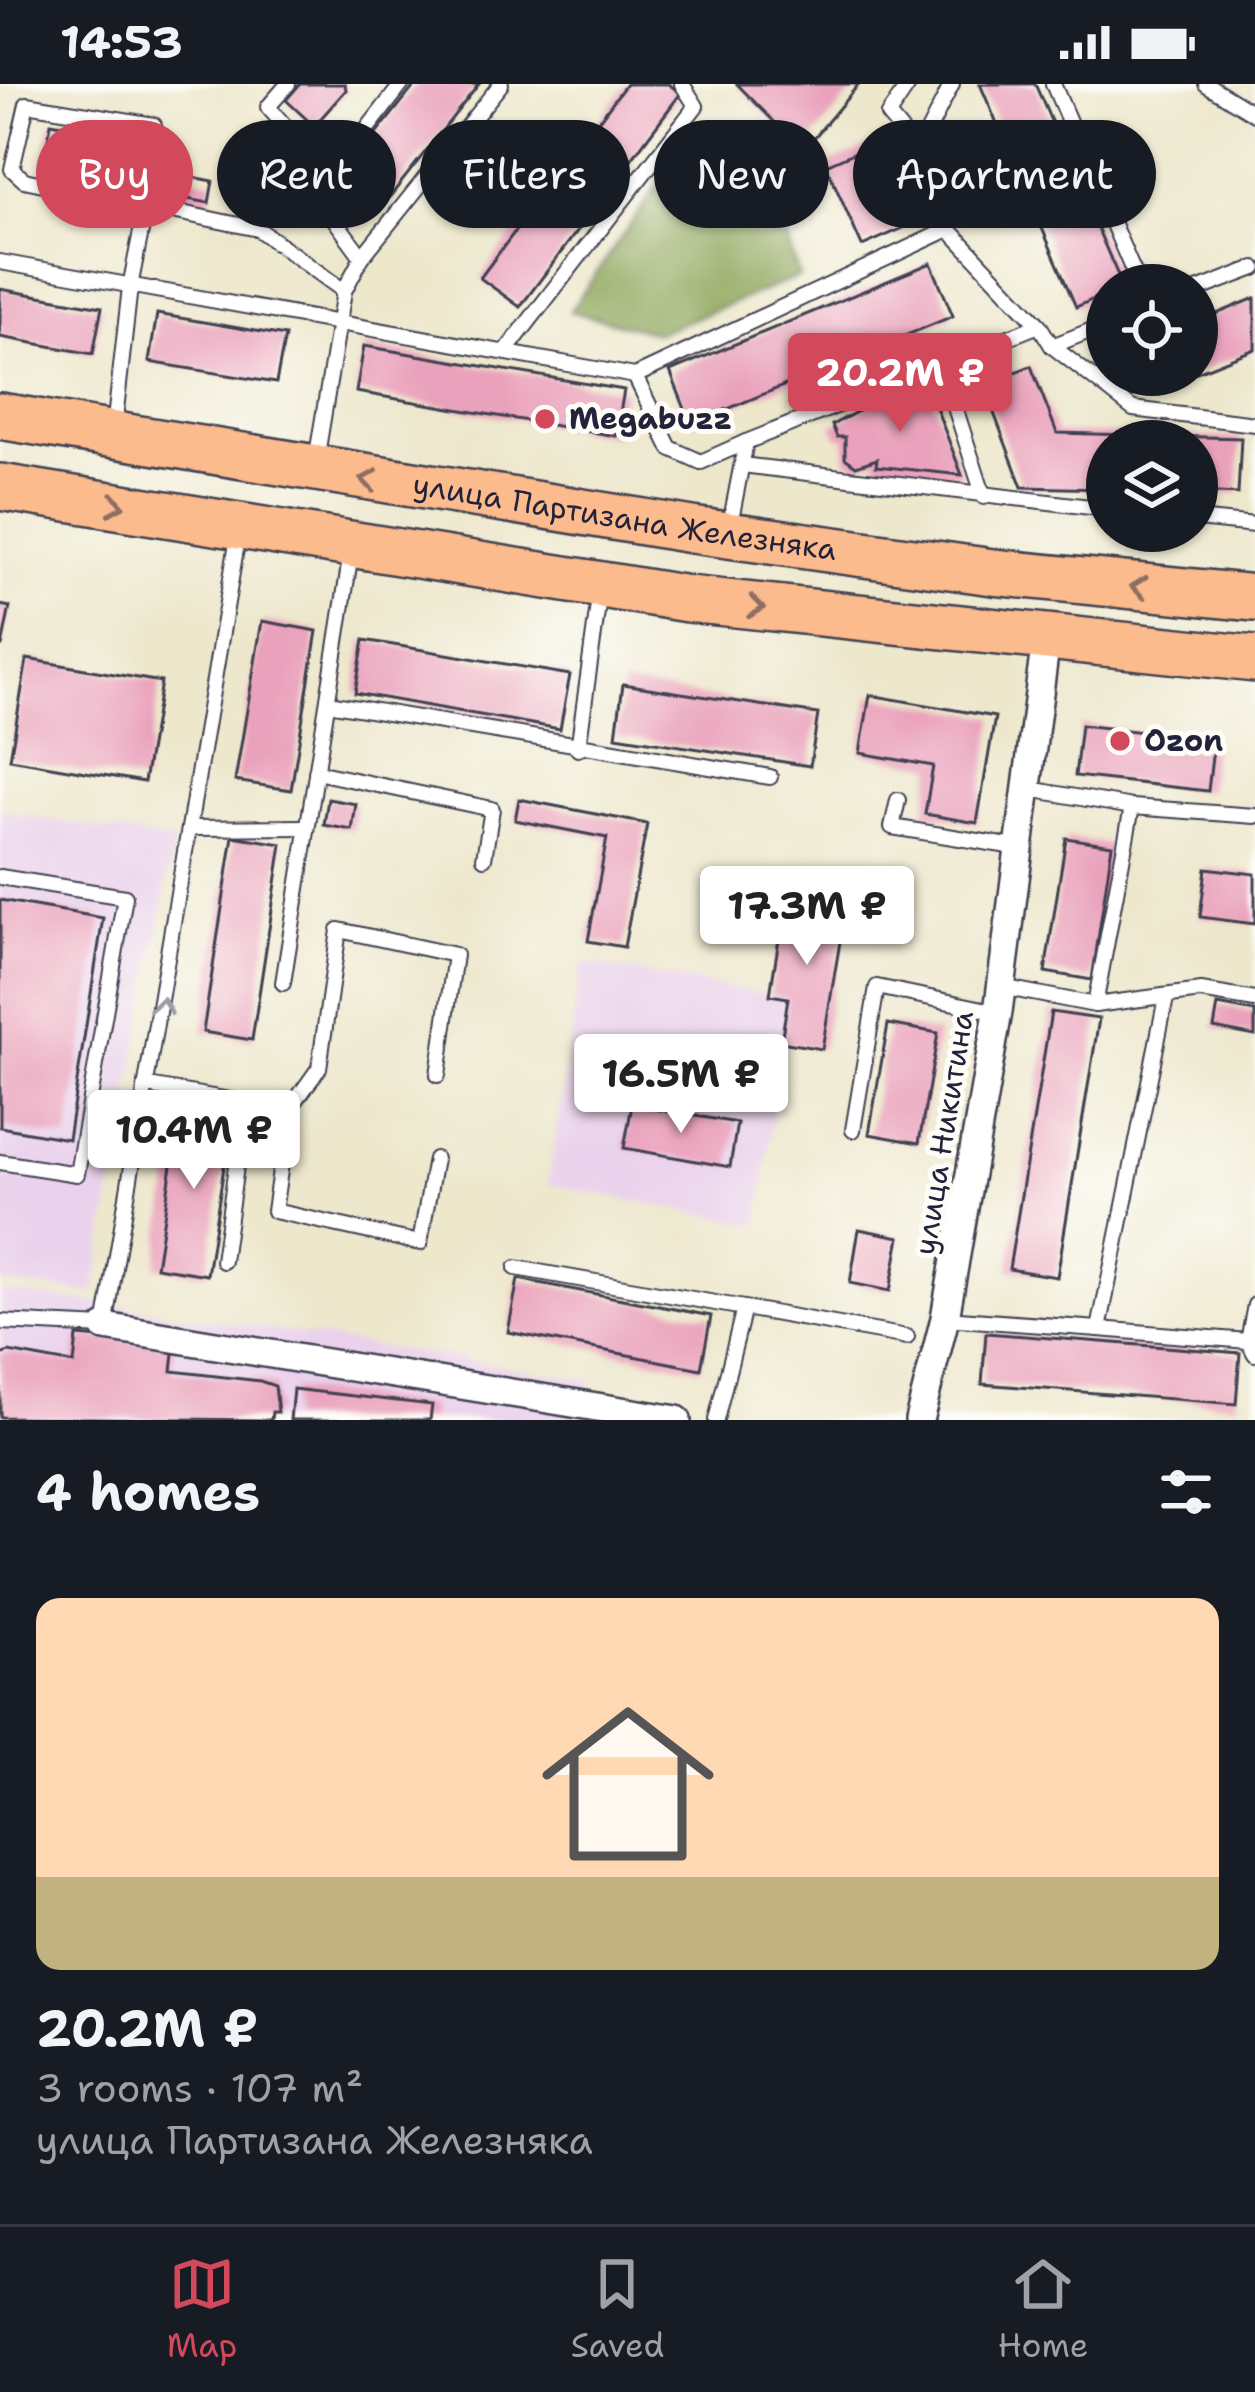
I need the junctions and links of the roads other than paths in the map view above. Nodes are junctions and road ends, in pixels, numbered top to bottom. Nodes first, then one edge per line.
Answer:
1 (288, 84) edge
2 (402, 84) edge
3 (502, 84) edge
4 (682, 84) edge
5 (909, 84) edge
6 (952, 84) edge
7 (1052, 84) edge
8 (1206, 84) edge
9 (1255, 114) edge
10 (124, 120) edge
11 (280, 120) edge
12 (374, 120) edge
13 (892, 120) edge
14 (934, 120) edge
15 (36, 183) edge
16 (193, 216) edge
17 (142, 228) edge
18 (341, 228) edge
19 (949, 229) joint
20 (362, 257) junction
21 (0, 262) edge
22 (1130, 264) edge
23 (1255, 268) edge
24 (1218, 282) edge
25 (130, 287) junction
26 (344, 291) junction
27 (336, 323) junction
28 (1039, 326) junction
29 (1086, 332) edge
30 (1052, 346) junction
31 (506, 352) junction
32 (941, 364) junction
33 (635, 376) junction
34 (0, 416) edge
35 (1255, 424) edge
36 (114, 434) junction
37 (746, 442) junction
38 (742, 466) junction
39 (315, 471) junction
40 (0, 488) edge
41 (984, 497) junction
42 (517, 501) junction
43 (1086, 507) edge
44 (1218, 521) edge
45 (240, 524) junction
46 (1255, 525) edge
47 (710, 533) junction
48 (352, 542) junction
49 (516, 571) junction
50 (600, 585) junction
51 (688, 598) junction
52 (1255, 598) edge
53 (1046, 639) junction
54 (1255, 659) edge
55 (328, 703) junction
56 (578, 749) junction
57 (316, 772) junction
58 (770, 777) dead end
59 (1030, 789) junction
60 (898, 800) dead end
61 (1132, 807) junction
62 (1255, 817) edge
63 (307, 827) junction
64 (193, 829) junction
65 (1022, 848) junction
66 (484, 858) dead end
67 (0, 877) edge
68 (283, 983) dead end
69 (1166, 998) junction
70 (999, 999) junction
71 (1255, 1000) edge
72 (1095, 1005) junction
73 (438, 1075) dead end
74 (148, 1086) junction
75 (245, 1101) junction
76 (289, 1110) junction
77 (854, 1130) dead end
78 (434, 1160) dead end
79 (0, 1162) edge
80 (223, 1261) dead end
81 (516, 1268) dead end
82 (1255, 1305) edge
83 (744, 1308) junction
84 (945, 1318) junction
85 (0, 1322) edge
86 (105, 1328) junction
87 (1099, 1329) junction
88 (907, 1336) dead end
89 (1252, 1347) edge
90 (677, 1420) edge
91 (716, 1420) edge
92 (919, 1420) edge

1 - 11 lane
2 - 12 lane
3 - 20 lane
4 - 31 lane
5 - 13 lane
6 - 14 lane
7 - 22 lane
8 - 9 lane
10 - 15 lane
16 - 26 lane
17 - 25 lane
18 - 20 lane
19 - 28 lane
19 - 33 lane
20 - 26 lane
21 - 25 lane
23 - 24 lane
25 - 27 lane
25 - 36 lane
26 - 27 lane
27 - 31 lane
27 - 39 lane
28 - 30 lane
28 - 32 lane
29 - 30 lane
30 - 35 lane
31 - 33 lane
32 - 37 lane
32 - 41 lane
33 - 37 lane
34 - 36 main road, улица Партизана Железняка
36 - 39 main road, улица Партизана Железняка
37 - 38 lane
38 - 41 lane
38 - 47 lane
42 -> 39 main road, улица Партизана Железняка
40 -> 45 main road, улица Партизана Железняка
41 - 43 lane
42 - 47 main road, улица Партизана Железняка
42 - 49 main road
44 - 46 lane
45 - 48 main road, улица Партизана Железняка
45 - 64 lane
47 - 51 main road
52 -> 47 main road, улица Партизана Железняка
48 - 49 main road, улица Партизана Железняка
48 - 55 lane
49 - 50 main road, улица Партизана Железняка
50 - 51 main road, улица Партизана Железняка
50 - 56 lane
51 -> 53 main road, улица Партизана Железняка
53 - 54 main road, улица Партизана Железняка
53 - 59 street, улица Никитина
55 - 56 lane
55 - 57 lane
56 - 58 lane
57 - 63 lane
57 - 66 lane
59 - 61 lane
59 - 65 street, улица Никитина
60 - 65 lane
61 - 62 lane
61 - 72 lane
63 - 64 lane
63 - 68 lane
74 -> 64 lane
65 - 70 street, улица Никитина
67 - 79 lane
69 - 71 lane
69 - 72 lane
69 - 87 lane
70 - 72 lane
70 - 77 lane
70 - 84 street, улица Никитина
73 - 76 lane
74 - 75 lane
74 - 86 lane
75 - 76 lane
75 - 80 lane
76 - 78 lane
81 - 83 lane
82 - 89 lane
83 - 88 lane
83 - 91 lane
84 - 87 lane
84 - 92 street, улица Никитина
85 - 86 lane
86 - 90 street
87 - 89 lane

